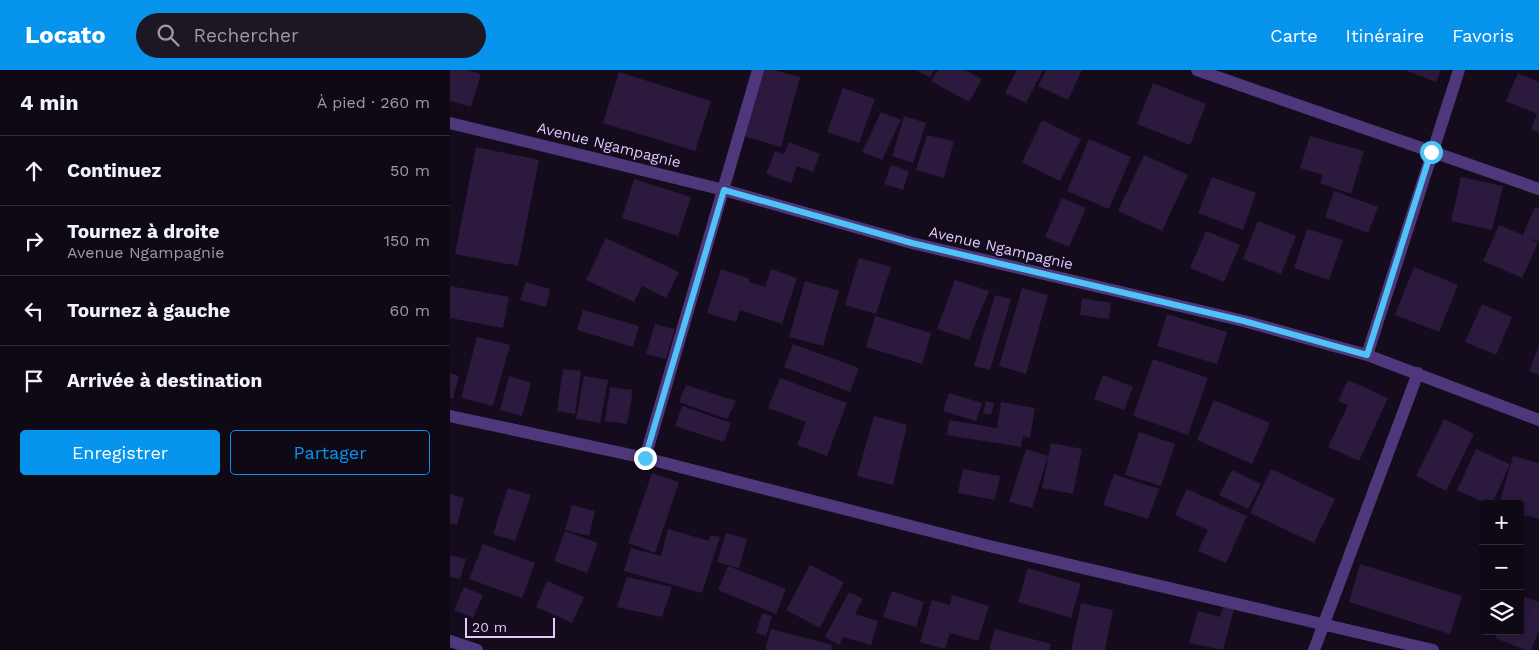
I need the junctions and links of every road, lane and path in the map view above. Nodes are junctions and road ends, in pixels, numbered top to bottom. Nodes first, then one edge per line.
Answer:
1 (758, 70) edge
2 (1197, 70) edge
3 (1459, 70) edge
4 (450, 123) edge
5 (1431, 152) junction
6 (1539, 189) edge
7 (724, 190) junction
8 (1367, 355) junction
9 (1418, 373) junction
10 (450, 416) edge
11 (1539, 420) edge
12 (645, 458) junction
13 (1323, 623) junction
14 (450, 642) edge
15 (478, 650) edge
16 (1314, 650) edge
17 (1433, 650) edge

1 - 7 street
2 - 5 street
3 - 5 street
4 - 7 street, Avenue Ngampagnie
5 - 6 street
5 - 8 street
7 - 8 street, Avenue Ngampagnie
7 - 12 street
8 - 9 street, Avenue Ngampagnie
9 - 11 street, Avenue Ngampagnie
9 - 13 street
10 - 12 street
12 - 13 street
13 - 16 street
13 - 17 street
14 - 15 street

